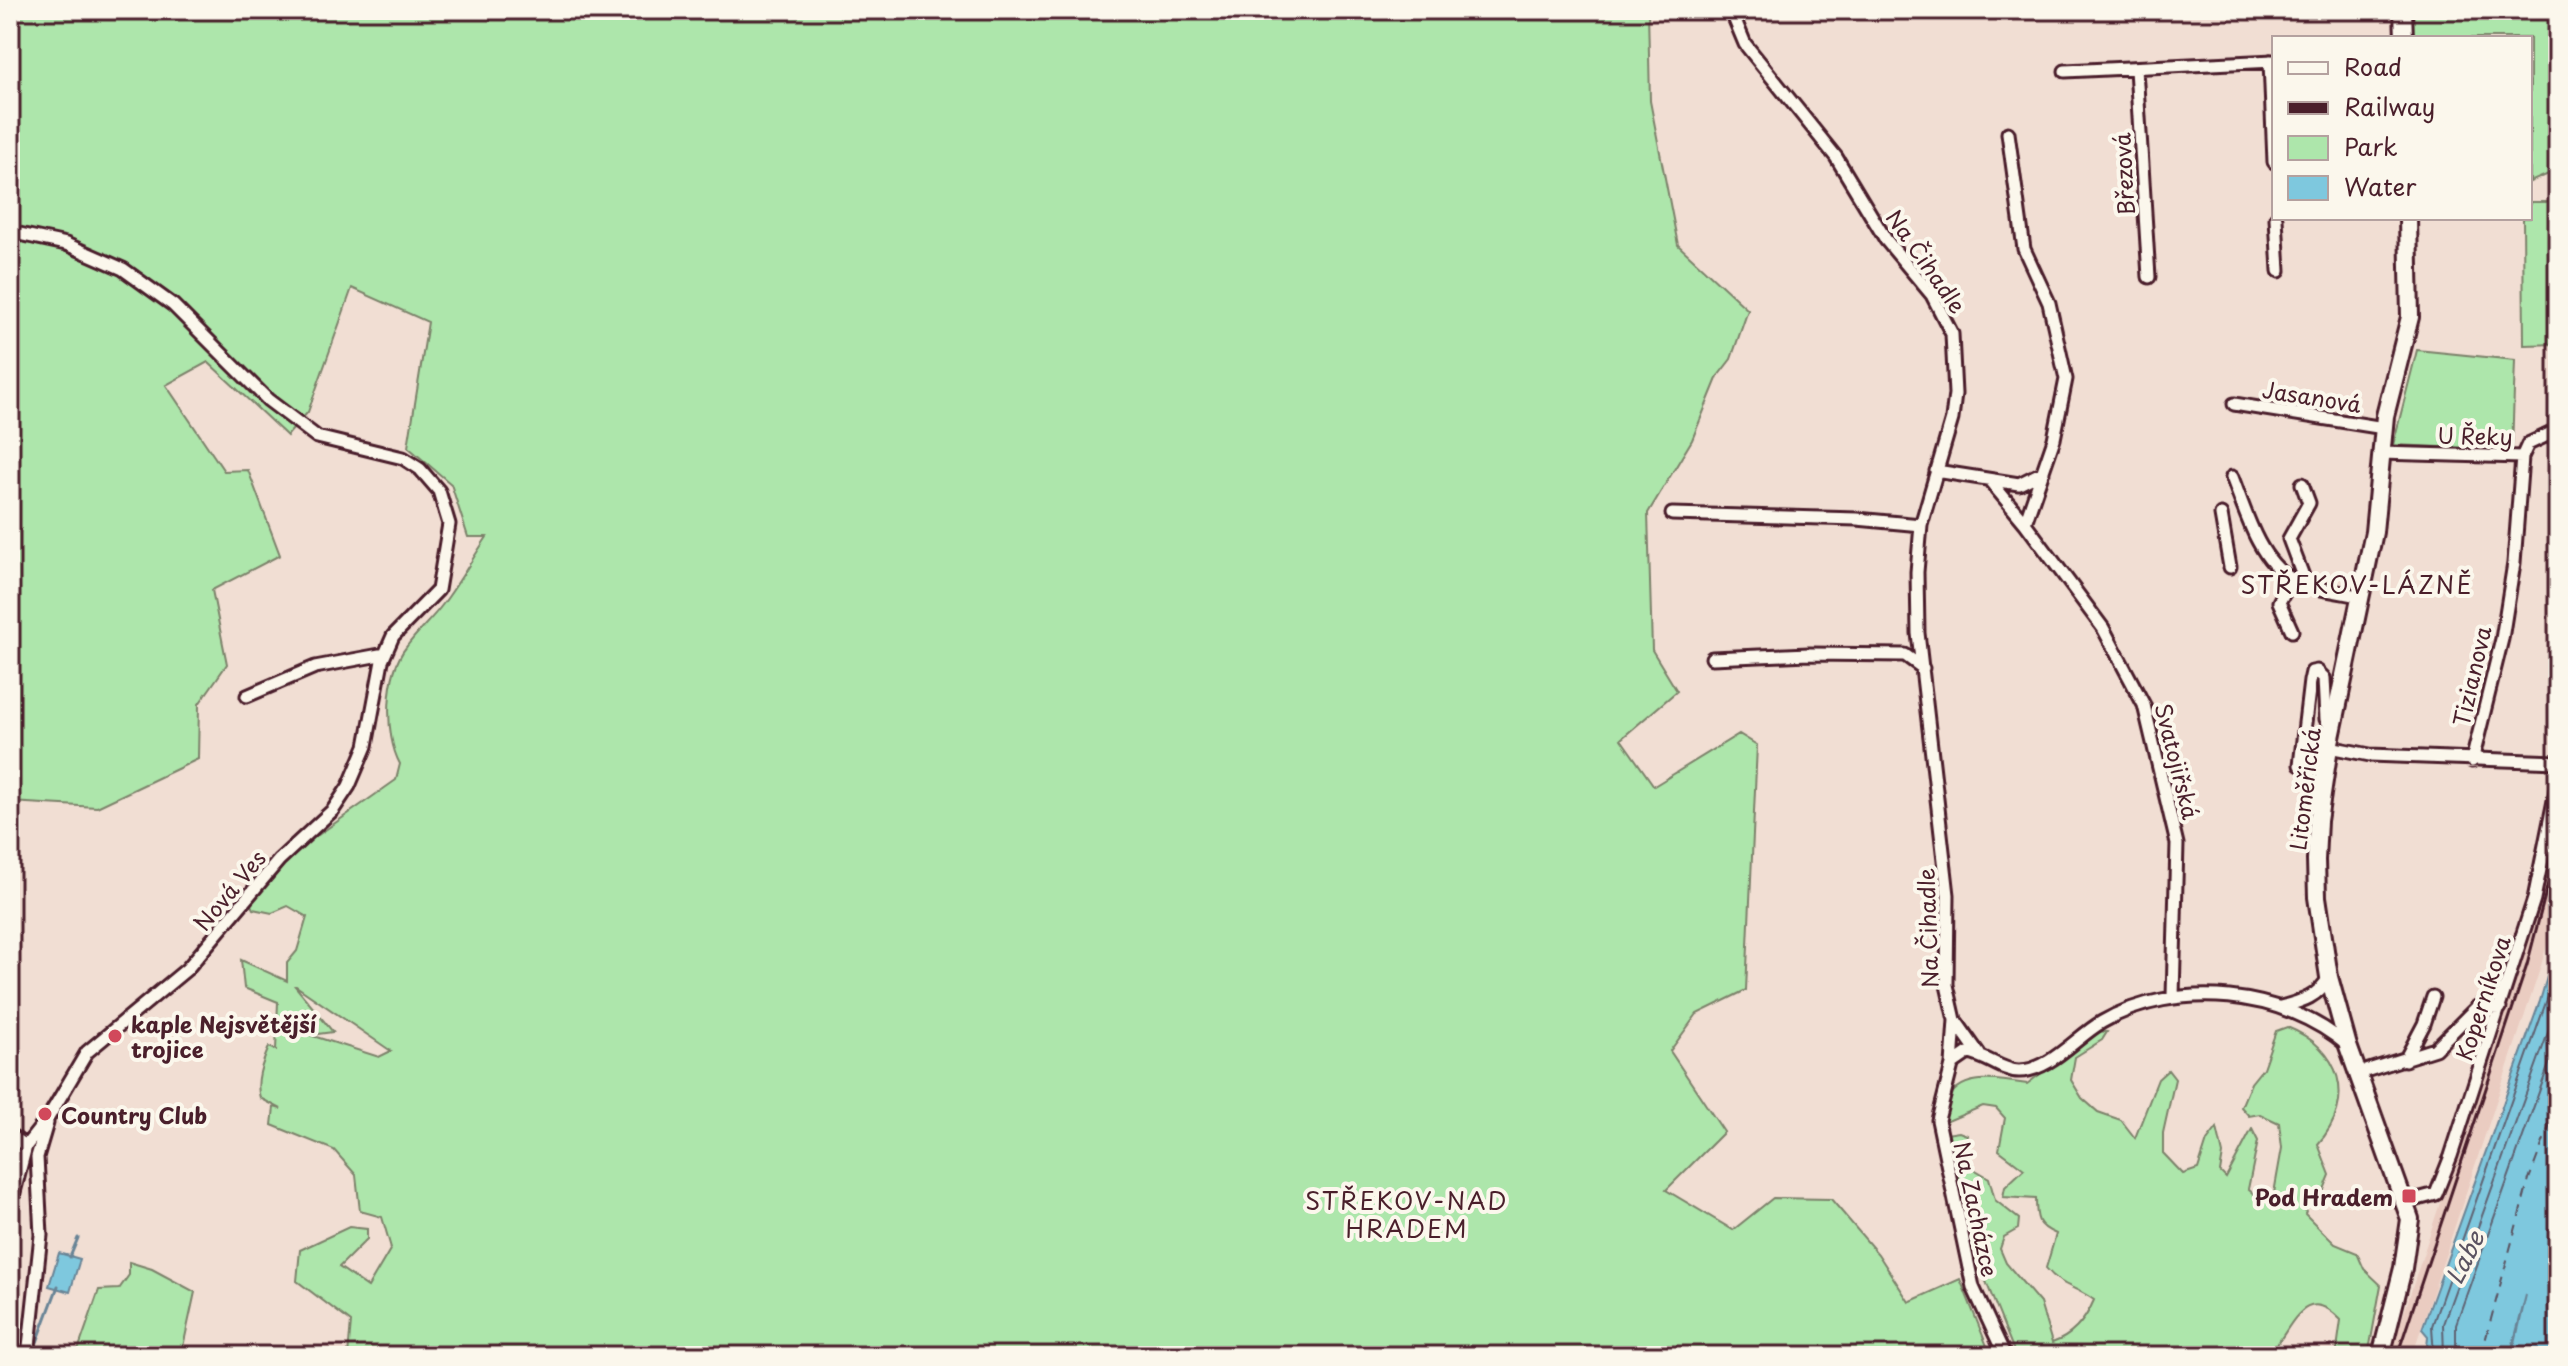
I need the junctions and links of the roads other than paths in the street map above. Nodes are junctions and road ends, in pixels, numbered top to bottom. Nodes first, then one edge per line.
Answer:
1 (1737, 10) edge
2 (2403, 10) edge
3 (2404, 36) edge
4 (2272, 61) edge
5 (2136, 69) junction
6 (2065, 71) dead end
7 (2008, 133) dead end
8 (2276, 220) edge
9 (2408, 220) edge
10 (10, 232) edge
11 (2279, 271) dead end
12 (2149, 277) dead end
13 (2234, 404) dead end
14 (2384, 428) junction
15 (2558, 430) edge
16 (2380, 453) junction
17 (2522, 457) junction
18 (1936, 471) junction
19 (2043, 472) junction
20 (2232, 477) dead end
21 (1991, 482) junction
22 (2302, 484) dead end
23 (1672, 514) dead end
24 (2248, 516) junction
25 (2025, 523) junction
26 (1921, 525) junction
27 (2230, 567) dead end
28 (2292, 579) junction
29 (2306, 584) junction
30 (2362, 597) junction
31 (2292, 631) dead end
32 (385, 654) junction
33 (1712, 658) dead end
34 (1923, 668) junction
35 (247, 696) dead end
36 (2330, 740) junction
37 (2472, 761) junction
38 (2558, 762) edge
39 (2300, 765) dead end
40 (2558, 781) edge
41 (2329, 977) junction
42 (2173, 996) junction
43 (2433, 997) dead end
44 (2281, 1007) junction
45 (2500, 1008) junction
46 (1955, 1020) junction
47 (1953, 1042) joint
48 (2348, 1046) junction
49 (1979, 1054) junction
50 (2405, 1060) junction
51 (1952, 1065) junction
52 (2359, 1073) junction
53 (48, 1118) junction
54 (10, 1135) edge
55 (26, 1146) junction
56 (2406, 1202) junction
57 (10, 1208) edge
58 (28, 1356) edge
59 (2005, 1356) edge
60 (2381, 1356) edge

1 - 18 street, Na Čihadle
2 - 3 main road
4 - 5 street
5 - 6 street
5 - 12 street, Březová
7 - 19 street
8 - 11 street
9 - 14 main road, Litoměřická
10 - 32 street, Nová Ves
13 - 14 street, Jasanová
14 - 16 main road, Litoměřická
15 - 17 street, U Řeky
16 - 17 street, U Řeky
16 - 30 main road, Litoměřická
17 - 37 street, Tizianova
18 - 21 street
18 - 26 street, Na Čihadle
19 - 21 street
19 - 25 street
20 - 24 street
21 - 25 street, Svatojiřská
22 - 29 street
23 - 26 street
24 - 27 street
24 - 28 street
25 - 42 street, Svatojiřská
26 - 34 street, Na Čihadle
28 - 29 street
28 - 31 street
29 - 30 street
30 - 36 main road, Litoměřická
32 - 35 street
32 - 53 street, Nová Ves
33 - 34 street
34 - 46 street, Na Čihadle
36 - 37 street
36 - 39 street
36 - 41 main road, Litoměřická
37 - 38 street
40 - 45 street, Koperníkova
41 - 44 street
41 - 48 main road, Litoměřická
42 - 44 street
42 - 49 street
43 - 50 street
44 - 48 street
45 - 50 street
45 - 56 street, Koperníkova
46 - 47 street, Na Čihadle
46 - 49 street
47 - 51 street, Na Zacházce
48 - 52 main road, Litoměřická
49 - 51 street
50 - 52 street
51 - 59 street, Na Zacházce
52 - 56 main road, Litoměřická
53 - 55 street, Nová Ves
53 - 58 street, Nová Ves
54 - 55 street
55 - 57 street, Nová Ves
56 - 60 main road, Litoměřická

